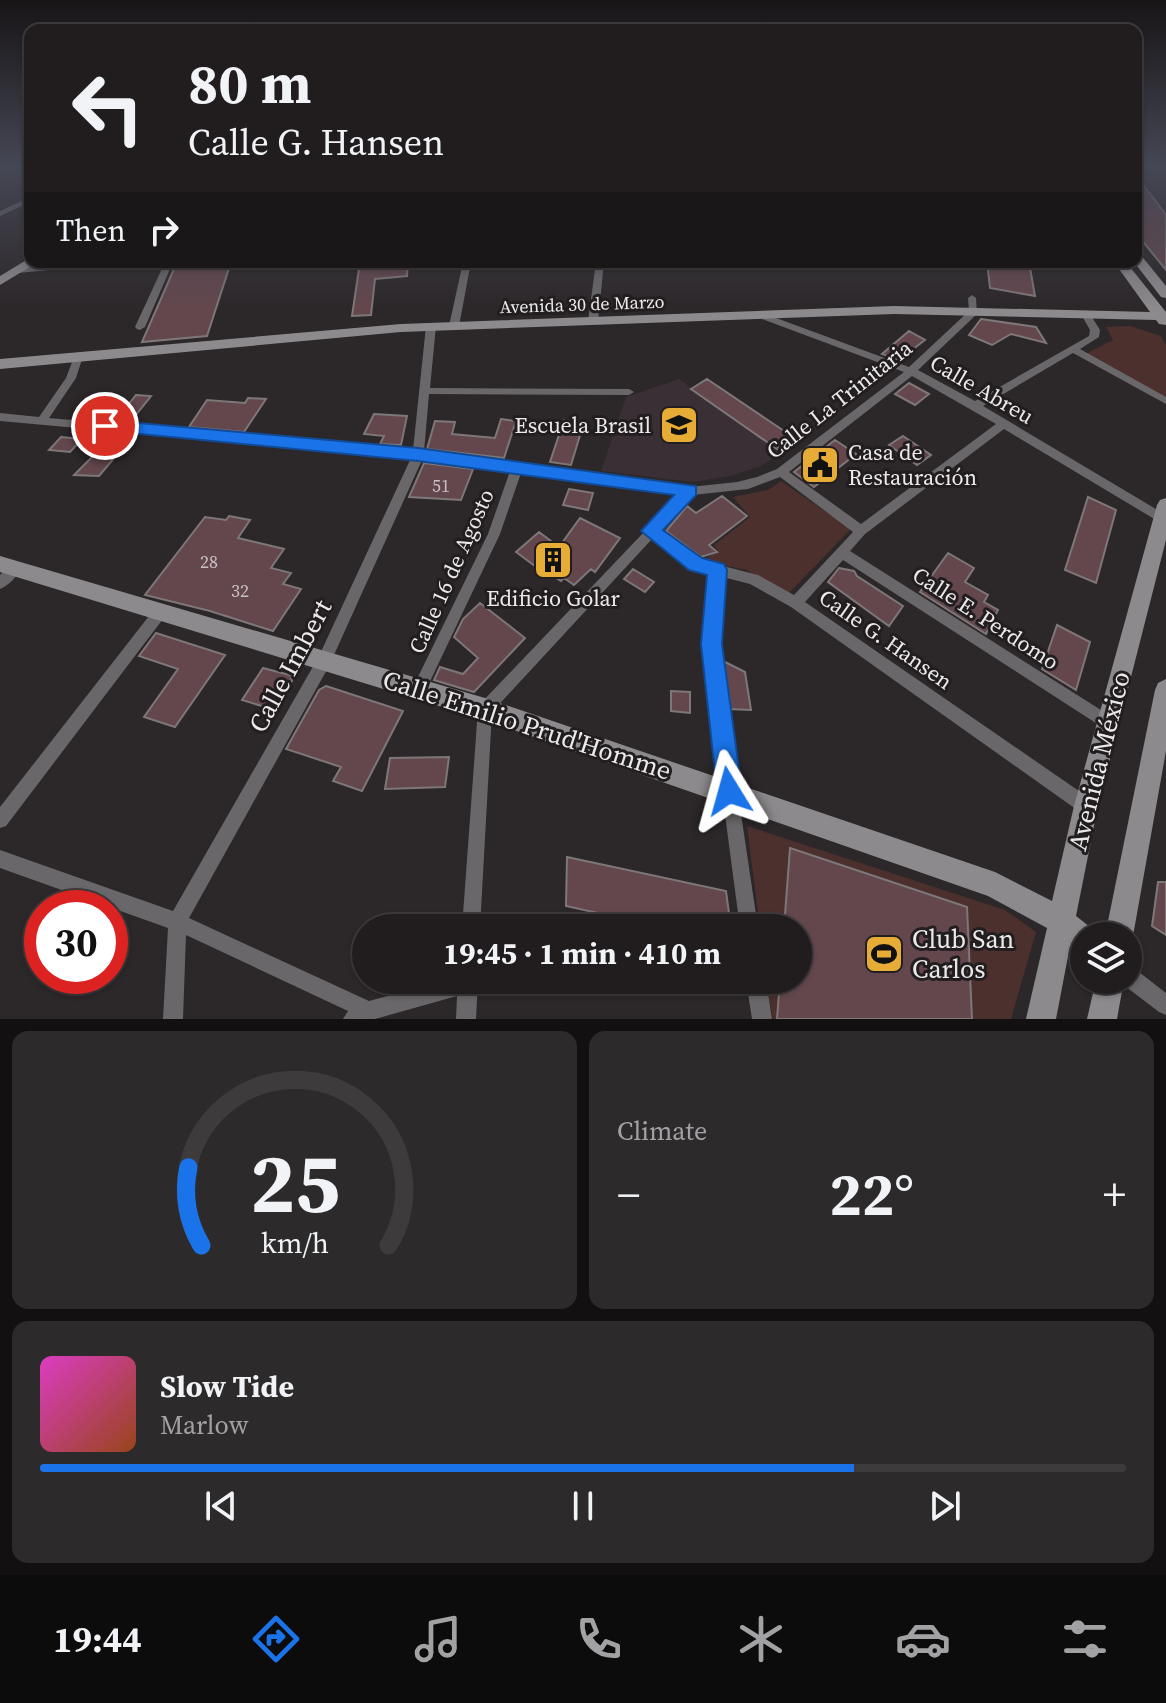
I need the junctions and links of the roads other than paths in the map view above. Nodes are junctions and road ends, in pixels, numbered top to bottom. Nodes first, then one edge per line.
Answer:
1 (1142, 264) edge
2 (24, 267) edge
3 (42, 268) edge
4 (166, 268) edge
5 (466, 268) edge
6 (599, 268) edge
7 (1125, 268) edge
8 (18, 270) junction
9 (0, 281) edge
10 (1166, 294) edge
11 (973, 305) junction
12 (1087, 316) junction
13 (765, 317) junction
14 (1164, 319) edge
15 (593, 321) junction
16 (431, 326) junction
17 (454, 326) junction
18 (140, 327) dead end
19 (1072, 349) junction
20 (78, 356) junction
21 (0, 364) edge
22 (911, 371) junction
23 (427, 391) junction
24 (629, 392) dead end
25 (1166, 401) edge
26 (975, 406) junction
27 (0, 417) edge
28 (42, 420) junction
29 (1003, 424) junction
30 (418, 455) junction
31 (517, 468) junction
32 (781, 472) junction
33 (690, 491) junction
34 (1165, 515) edge
35 (650, 531) junction
36 (861, 531) junction
37 (841, 552) junction
38 (717, 570) junction
39 (5, 571) edge
40 (796, 603) junction
41 (161, 611) junction
42 (324, 661) junction
43 (419, 689) junction
44 (1166, 690) edge
45 (485, 709) junction
46 (1107, 722) junction
47 (1158, 766) edge
48 (729, 791) junction
49 (1086, 806) junction
50 (0, 820) edge
51 (0, 859) edge
52 (472, 914) edge
53 (747, 914) edge
54 (177, 922) junction
55 (1063, 922) junction
56 (1122, 922) edge
57 (1070, 928) edge
58 (1142, 987) edge
59 (429, 994) edge
60 (467, 994) edge
61 (758, 994) edge
62 (1107, 994) edge
63 (1166, 1005) edge
64 (361, 1015) edge
65 (173, 1019) edge
66 (466, 1019) edge
67 (762, 1019) edge
68 (1041, 1019) edge
69 (1102, 1019) edge

1 - 10 main road
2 - 8 main road
3 - 8 street
4 - 18 street
5 - 17 street
6 - 15 street
7 - 14 main road
8 - 9 main road
11 - 12 main road, Avenida 30 de Marzo
11 - 13 main road, Avenida 30 de Marzo
11 - 22 street, Calle La Trinitaria
12 - 14 main road, Avenida 30 de Marzo
12 - 19 street
13 - 15 main road, Avenida 30 de Marzo
13 - 22 street, Calle Abreu
15 - 17 main road, Avenida 30 de Marzo
16 - 17 main road, Avenida 30 de Marzo
16 - 20 main road, Avenida 30 de Marzo
16 - 23 street, Calle Imbert
19 - 25 street
19 - 26 street
20 - 21 main road, Avenida 30 de Marzo
20 - 28 street
22 - 26 street, Calle Abreu
22 - 32 street, Calle La Trinitaria
23 - 24 street
23 - 30 street, Calle Imbert
26 - 29 street, Calle Abreu
27 - 28 street, Calle La Trinitaria
28 - 30 street, Calle La Trinitaria
29 - 34 street, Calle Abreu
29 - 36 street
30 - 31 street, Calle La Trinitaria
30 - 42 street, Calle Imbert
31 - 33 street, Calle La Trinitaria
31 - 43 street, Calle 16 de Agosto
32 - 33 street, Calle La Trinitaria
32 - 36 street
33 - 35 street
34 - 46 main road, Avenida México
35 - 38 street, Calle G. Hansen
35 - 45 street
36 - 37 street
37 - 40 street
37 - 46 street, Calle E. Perdomo
38 - 40 street, Calle G. Hansen
38 - 48 street
39 - 41 main road, Calle Emilio Prud'Homme
40 - 49 street, Calle G. Hansen
41 - 42 main road, Calle Emilio Prud'Homme
41 - 50 street
42 - 43 main road, Calle Emilio Prud'Homme
42 - 54 street, Calle Imbert
43 - 45 main road, Calle Emilio Prud'Homme
44 - 47 main road, Avenida México
45 - 48 main road, Calle Emilio Prud'Homme
45 - 52 street
46 - 49 main road, Avenida México
47 - 56 main road, Avenida México
48 - 53 street
48 - 55 main road, Calle Emilio Prud'Homme
49 - 55 main road, Avenida México
51 - 54 street
54 - 64 street
54 - 65 street, Calle Imbert
55 - 57 main road, Calle Emilio Prud'Homme
55 - 68 main road, Avenida México
58 - 63 street
59 - 64 street
60 - 66 street
61 - 67 street
62 - 69 main road

